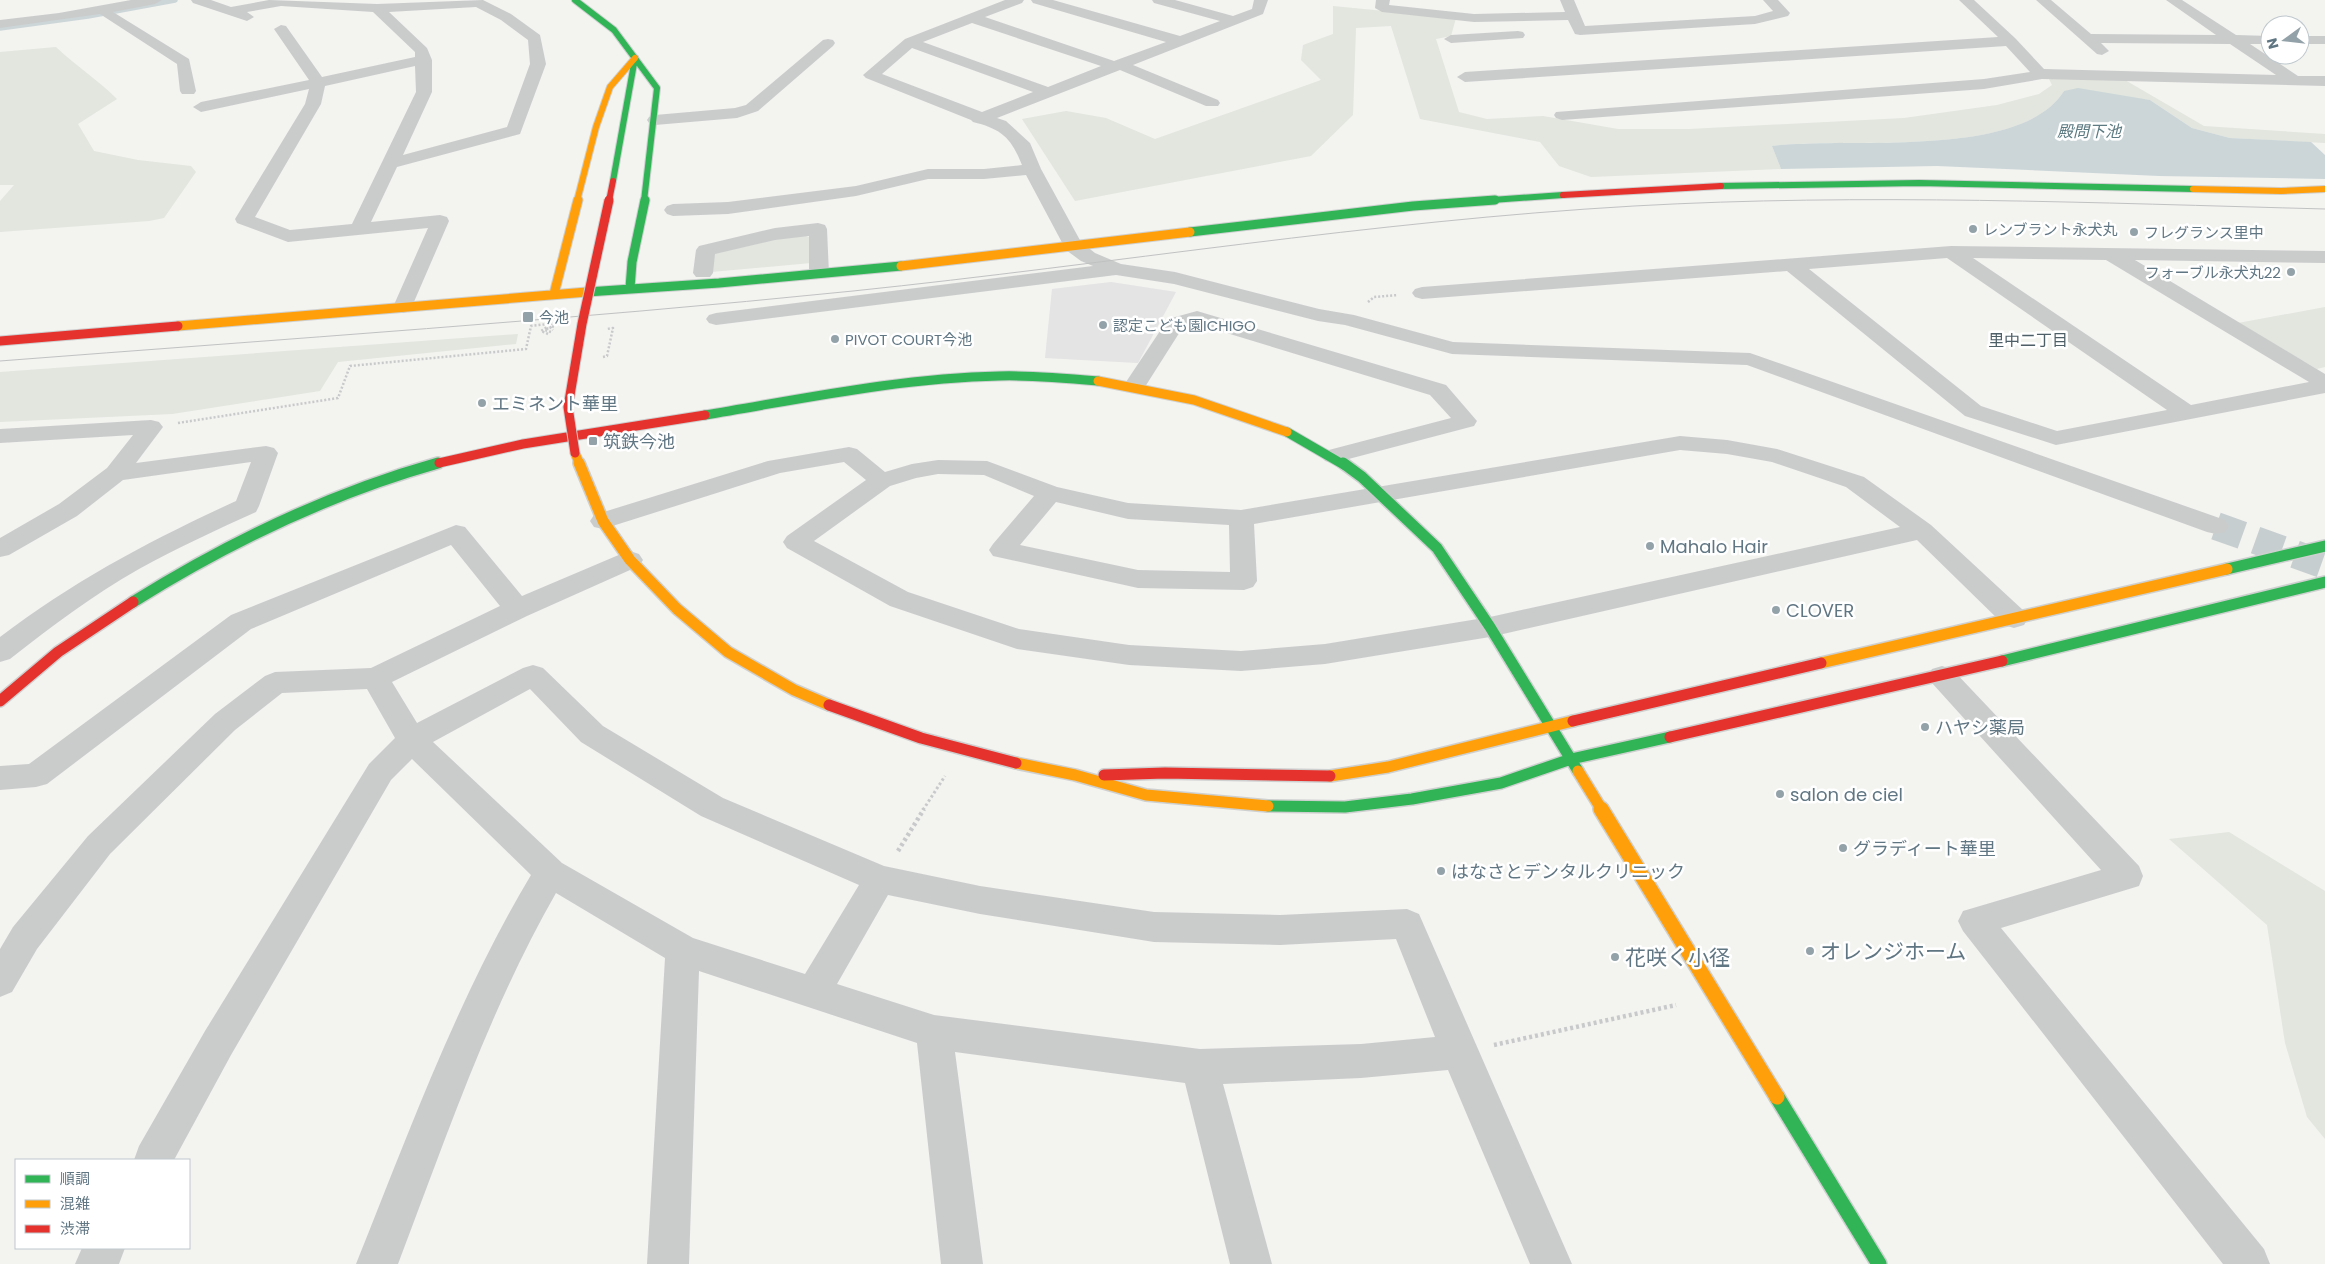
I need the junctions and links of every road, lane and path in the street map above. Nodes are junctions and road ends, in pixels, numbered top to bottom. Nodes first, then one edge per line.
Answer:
1 (155, 0) edge
2 (198, 0) edge
3 (575, 0) edge
4 (1017, 0) edge
5 (1038, 0) edge
6 (1159, 0) edge
7 (1261, 0) edge
8 (1383, 0) edge
9 (1471, 0) edge
10 (1567, 0) edge
11 (1770, 0) edge
12 (1966, 0) edge
13 (2043, 0) edge
14 (2173, 0) edge
15 (377, 8) junction
16 (231, 11) junction
17 (106, 12) junction
18 (1574, 16) junction
19 (247, 17) dead end
20 (972, 18) junction
21 (1474, 18) junction
22 (1233, 20) junction
23 (0, 24) edge
24 (280, 29) dead end
25 (1580, 31) junction
26 (1560, 32) dead end
27 (1530, 34) dead end
28 (2088, 38) junction
29 (1450, 39) dead end
30 (2233, 39) junction
31 (2260, 40) edge
32 (2310, 40) edge
33 (2325, 40) edge
34 (1180, 41) junction
35 (910, 42) junction
36 (2010, 42) junction
37 (828, 43) dead end
38 (635, 58) junction
39 (424, 60) junction
40 (1117, 65) junction
41 (2040, 74) junction
42 (1465, 77) dead end
43 (2128, 77) junction
44 (2296, 81) junction
45 (318, 82) junction
46 (2321, 88) edge
47 (188, 91) dead end
48 (1047, 92) junction
49 (1212, 103) dead end
50 (201, 107) dead end
51 (1562, 115) dead end
52 (979, 118) junction
53 (655, 120) junction
54 (391, 163) junction
55 (1032, 169) junction
56 (2325, 189) edge
57 (673, 210) dead end
58 (359, 228) junction
59 (1073, 246) junction
60 (1951, 252) junction
61 (2111, 254) junction
62 (2289, 256) junction
63 (2325, 257) edge
64 (1792, 265) junction
65 (1117, 269) junction
66 (702, 273) dead end
67 (819, 274) junction
68 (2325, 276) edge
69 (630, 288) junction
70 (1422, 293) joint
71 (554, 294) junction
72 (403, 307) junction
73 (716, 319) dead end
74 (1346, 319) junction
75 (548, 334) dead end
76 (553, 338) dead end
77 (0, 341) edge
78 (526, 350) dead end
79 (2325, 384) edge
80 (1135, 385) junction
81 (2186, 412) junction
82 (150, 428) junction
83 (0, 436) edge
84 (1333, 456) junction
85 (116, 473) junction
86 (881, 481) junction
87 (1050, 493) junction
88 (1383, 495) junction
89 (1241, 518) junction
90 (603, 521) junction
91 (2216, 526) tunnel mouth
92 (1922, 531) junction
93 (2325, 546) edge
94 (0, 548) edge
95 (630, 560) junction
96 (2325, 582) edge
97 (517, 609) junction
98 (2014, 618) junction
99 (1490, 626) junction
100 (0, 652) edge
101 (1942, 676) junction
102 (375, 678) junction
103 (0, 701) edge
104 (1549, 726) junction
105 (412, 740) junction
106 (1571, 759) junction
107 (947, 774) dead end
108 (1075, 775) junction
109 (0, 778) edge
110 (550, 874) junction
111 (880, 879) junction
112 (683, 950) junction
113 (0, 981) edge
114 (813, 992) junction
115 (1676, 1005) dead end
116 (934, 1032) junction
117 (1459, 1052) junction
118 (1200, 1067) junction
119 (154, 1159) edge
120 (104, 1249) edge
121 (96, 1264) edge
122 (377, 1264) edge
123 (668, 1264) edge
124 (962, 1264) edge
125 (1251, 1264) edge
126 (1551, 1264) edge
127 (1879, 1264) edge
128 (2249, 1264) edge

1 - 17 street
2 - 16 street
3 - 38 street
4 - 20 street
5 - 34 street
6 - 22 street
7 - 22 street
8 - 21 street
9 - 21 street
10 - 18 street
11 - 25 street
12 - 36 street
13 - 28 street
14 - 30 street
15 - 16 street
15 - 39 street
15 - 54 street
16 - 19 street
17 - 23 street
17 - 47 street
18 - 21 street
18 - 25 street
20 - 35 street
20 - 40 street
22 - 34 street
24 - 45 street
25 - 26 street
27 - 29 street
28 - 30 street
28 - 43 street
30 - 31 street
30 - 44 street
32 - 33 street
34 - 40 street
35 - 48 street
35 - 52 street
36 - 41 street
36 - 42 street
37 - 53 street
38 - 53 street
38 - 71 street
38 - 90 street, bridge
39 - 45 street
39 - 54 street
40 - 48 street
40 - 49 street
41 - 43 street
41 - 51 street
43 - 44 street
44 - 46 street
45 - 50 street
45 - 58 street
48 - 52 street
52 - 55 street
53 - 69 street
54 - 58 street
55 - 57 street
55 - 59 street
56 - 59 street
58 - 72 street
59 - 65 street
59 - 67 street
60 - 61 street
60 - 64 street
60 - 81 street
61 - 62 street
61 - 79 street
62 - 63 street
62 - 68 street
64 - 70 street
64 - 81 street
65 - 73 street
65 - 74 street
66 - 67 street
67 - 69 street
69 - 71 street
70 - 74 path
71 - 72 street
72 - 77 street
74 - 91 street
75 - 76 path, bridge
78 - 82 path
79 - 81 street
80 - 84 street
80 - 84 street
80 - 103 street
82 - 83 street
82 - 85 street
84 - 88 street
85 - 94 street
85 - 100 street
86 - 87 street
86 - 90 street
86 - 99 street
87 - 89 street
87 - 89 street
88 - 89 street
88 - 92 street
88 - 99 street
90 - 95 street
92 - 98 street
92 - 99 street
93 - 98 street
95 - 97 street
95 - 108 street
96 - 101 street
97 - 102 street
97 - 109 street
98 - 104 street
99 - 104 street
101 - 106 street
101 - 128 street
102 - 105 street
102 - 113 street
104 - 106 street
104 - 108 street
105 - 110 street
105 - 111 street
105 - 119 street
106 - 108 street
106 - 127 street
107 - 111 path
110 - 112 street
110 - 122 street
111 - 114 street
111 - 117 street
112 - 114 street
112 - 123 street
114 - 116 street
115 - 117 path
116 - 118 street
116 - 124 street
117 - 118 street
117 - 126 street
118 - 125 street
120 - 121 street

